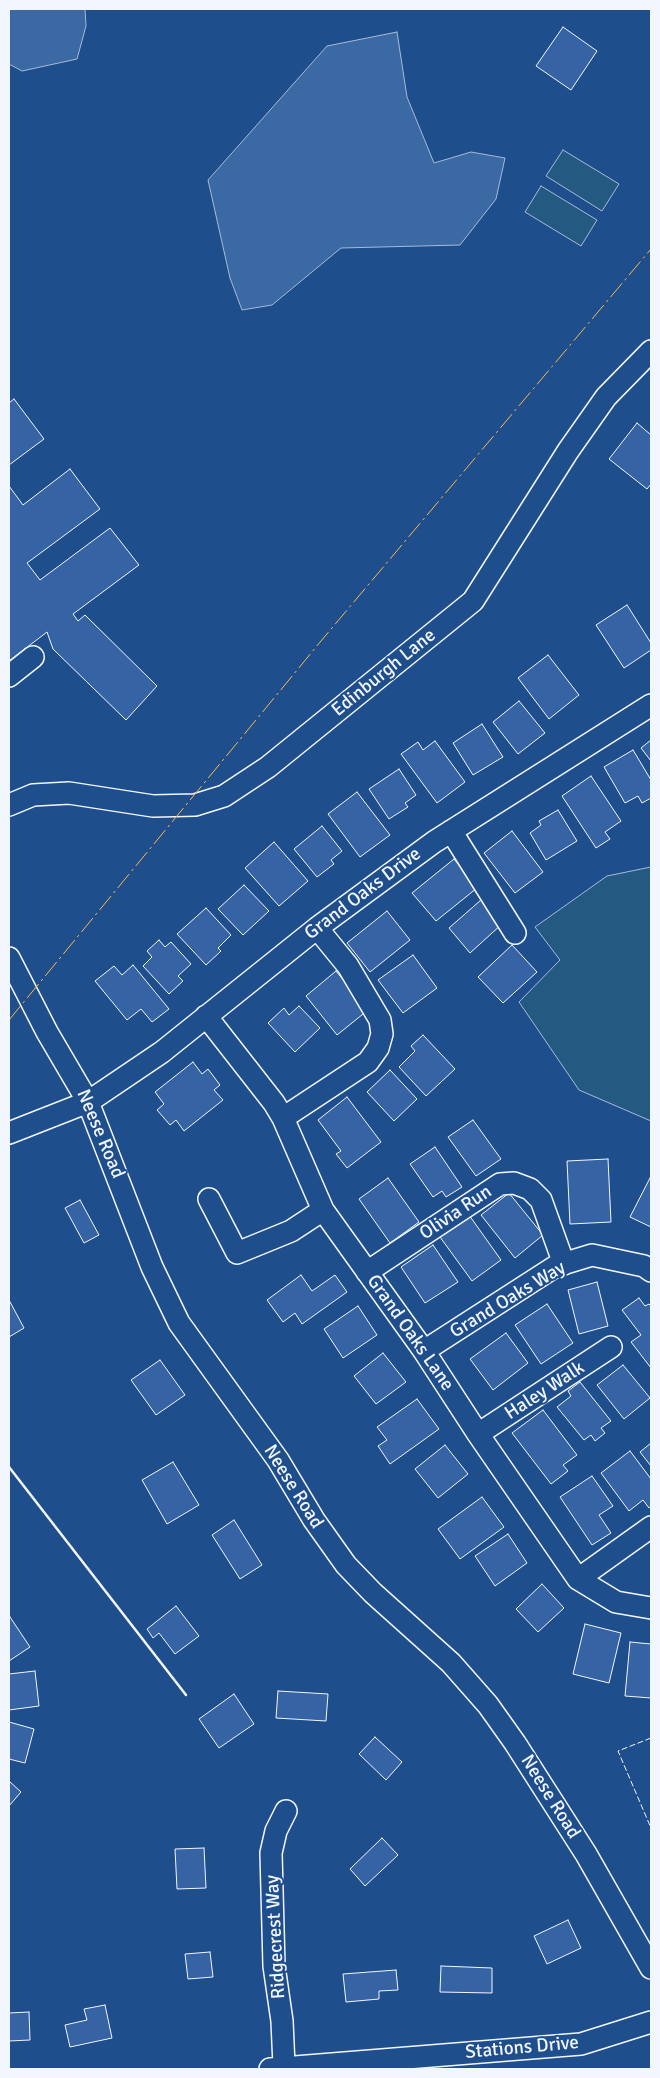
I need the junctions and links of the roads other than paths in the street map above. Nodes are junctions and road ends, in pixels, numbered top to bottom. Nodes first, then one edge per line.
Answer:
1 (651, 351) edge
2 (33, 657) dead end
3 (9, 676) edge
4 (651, 705) edge
5 (9, 804) edge
6 (451, 831) junction
7 (317, 928) junction
8 (515, 933) dead end
9 (9, 958) edge
10 (206, 1016) junction
11 (88, 1102) junction
12 (283, 1118) junction
13 (9, 1133) edge
14 (209, 1198) dead end
15 (322, 1210) junction
16 (564, 1264) junction
17 (651, 1271) edge
18 (367, 1272) junction
19 (611, 1348) dead end
20 (424, 1351) junction
21 (478, 1434) junction
22 (651, 1527) edge
23 (578, 1579) junction
24 (651, 1608) edge
25 (286, 1811) dead end
26 (651, 1968) edge
27 (651, 2022) edge
28 (277, 2068) edge

1 - 5 street, Edinburgh Lane
2 - 3 street
4 - 6 street, Grand Oaks Drive
6 - 7 street, Grand Oaks Drive
6 - 8 street
7 - 10 street, Grand Oaks Drive
7 - 12 street
9 - 11 street, Neese Road
10 - 11 street, Grand Oaks Drive
10 - 12 street, Grand Oaks Lane
11 - 13 street, Grand Oaks Drive
11 - 26 street, Neese Road
12 - 15 street, Grand Oaks Lane
14 - 15 street
15 - 18 street, Grand Oaks Lane
16 - 17 street, Grand Oaks Way
16 - 18 street, Olivia Run
16 - 20 street, Grand Oaks Way
18 - 20 street, Grand Oaks Lane
19 - 21 street, Haley Walk
20 - 21 street, Grand Oaks Lane
21 - 23 street, Grand Oaks Lane
22 - 23 street
23 - 24 street, Grand Oaks Lane
25 - 28 street, Ridgecrest Way
27 - 28 street, Stations Drive

